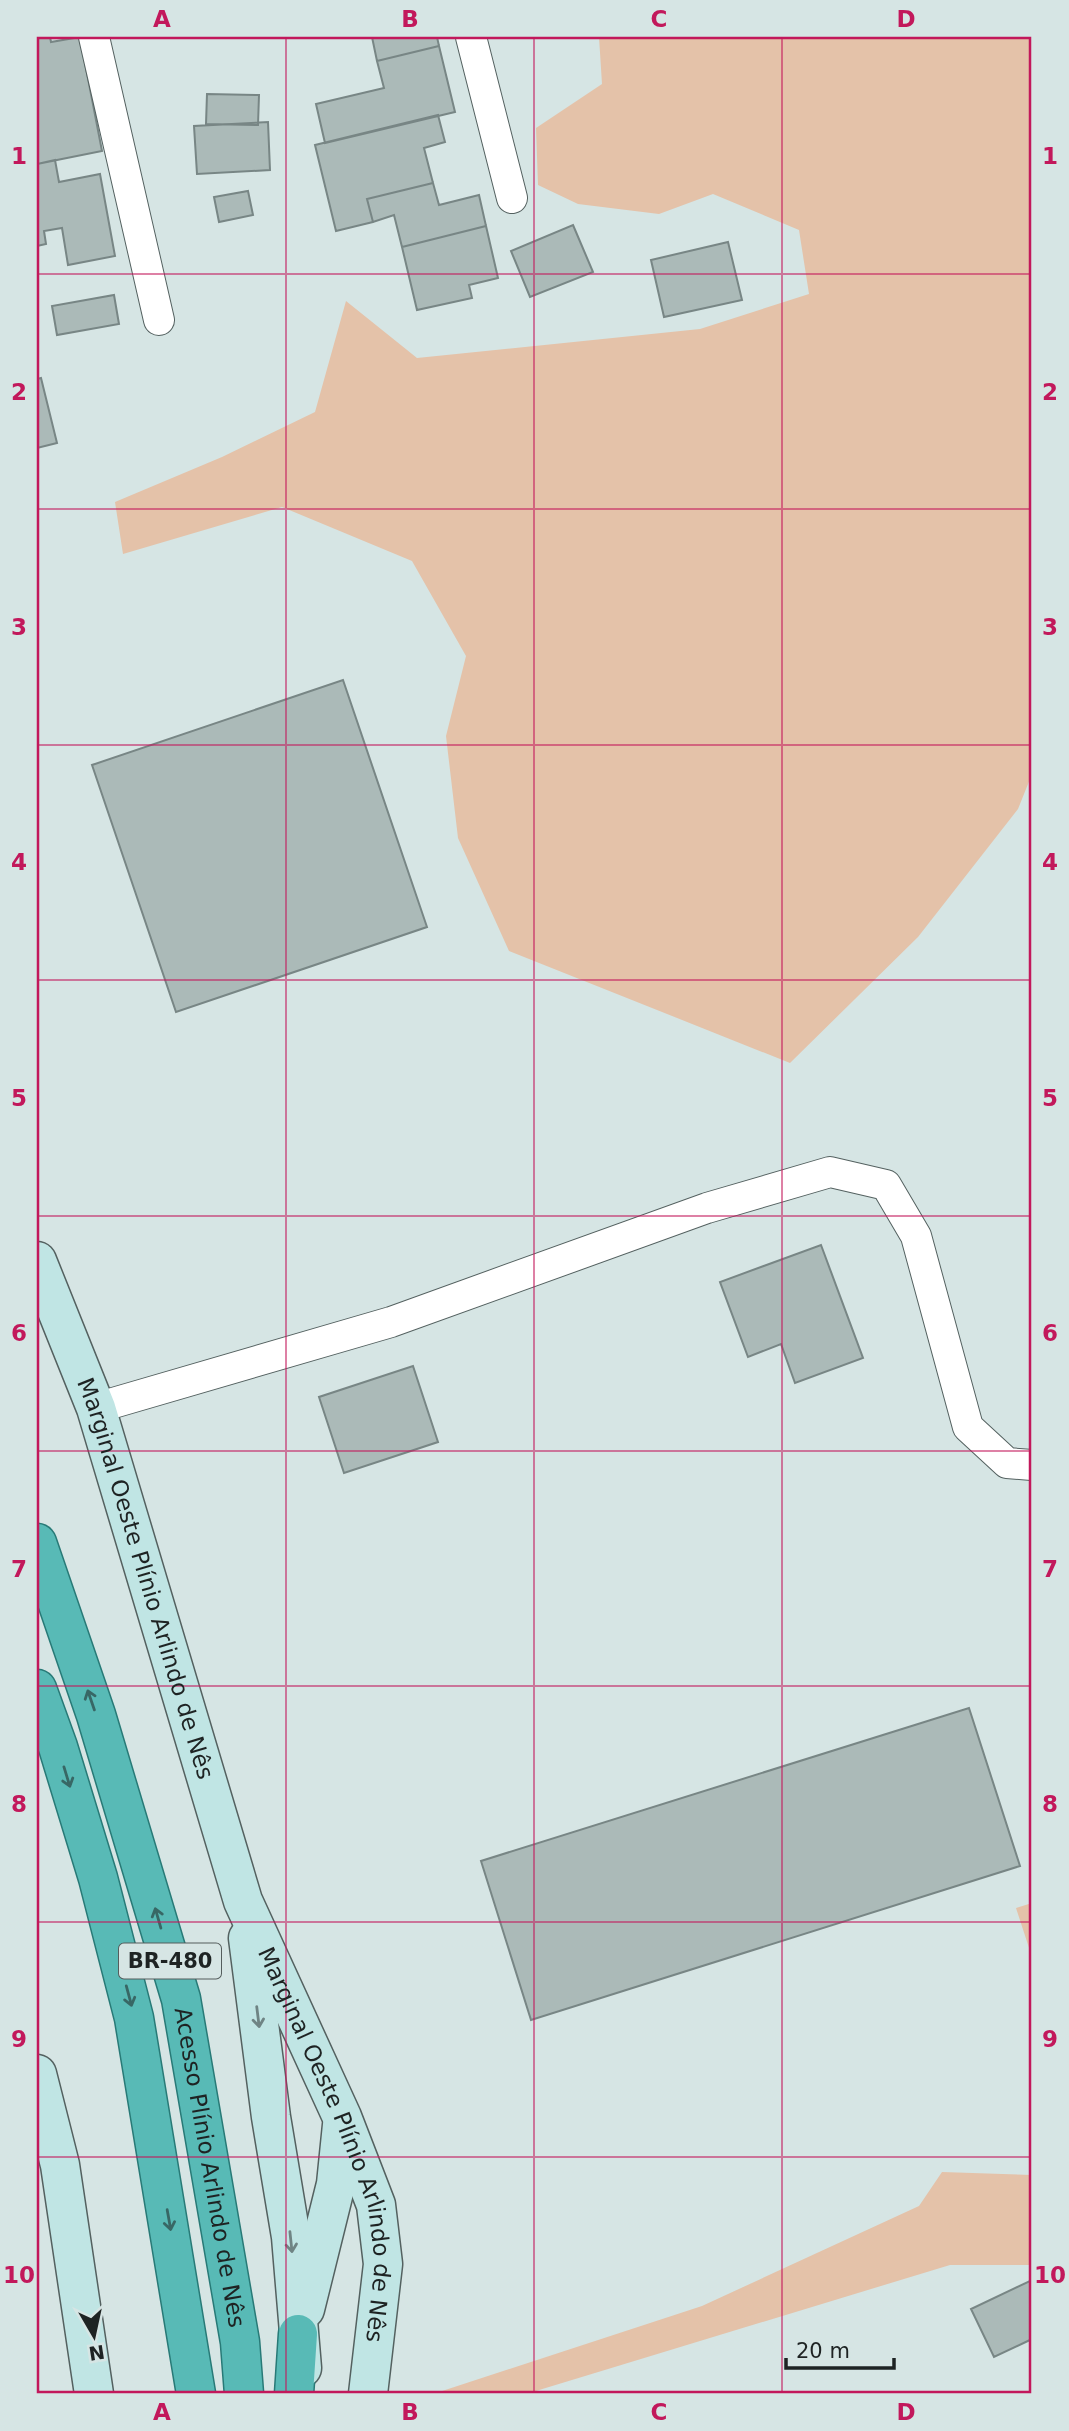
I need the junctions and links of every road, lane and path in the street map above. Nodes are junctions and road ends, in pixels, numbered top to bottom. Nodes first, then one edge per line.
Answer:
1 (94, 37) edge
2 (471, 37) edge
3 (512, 198) dead end
4 (159, 320) dead end
5 (37, 1261) edge
6 (96, 1408) junction
7 (1032, 1465) edge
8 (37, 1543) edge
9 (37, 1689) edge
10 (243, 1901) junction
11 (37, 2074) edge
12 (342, 2117) junction
13 (298, 2334) junction
14 (94, 2394) edge
15 (196, 2394) edge
16 (244, 2394) edge
17 (294, 2394) edge
18 (306, 2394) edge
19 (368, 2394) edge

1 - 4 street
2 - 3 street
5 - 6 main road, Marginal Oeste Plínio Arlindo de Nês
6 - 7 street
6 - 10 main road, Marginal Oeste Plínio Arlindo de Nês
16 -> 8 highway, Acesso Plínio Arlindo de Nês / BR-480
9 -> 15 highway, BR-480
10 - 12 main road, Marginal Oeste Plínio Arlindo de Nês
10 -> 13 main road, Marginal Oeste Plínio Arlindo de Nês
11 - 14 main road
12 - 13 main road
12 - 19 main road, Marginal Oeste Plínio Arlindo de Nês
13 - 17 highway
13 - 18 main road, Marginal Oeste Plínio Arlindo de Nês

